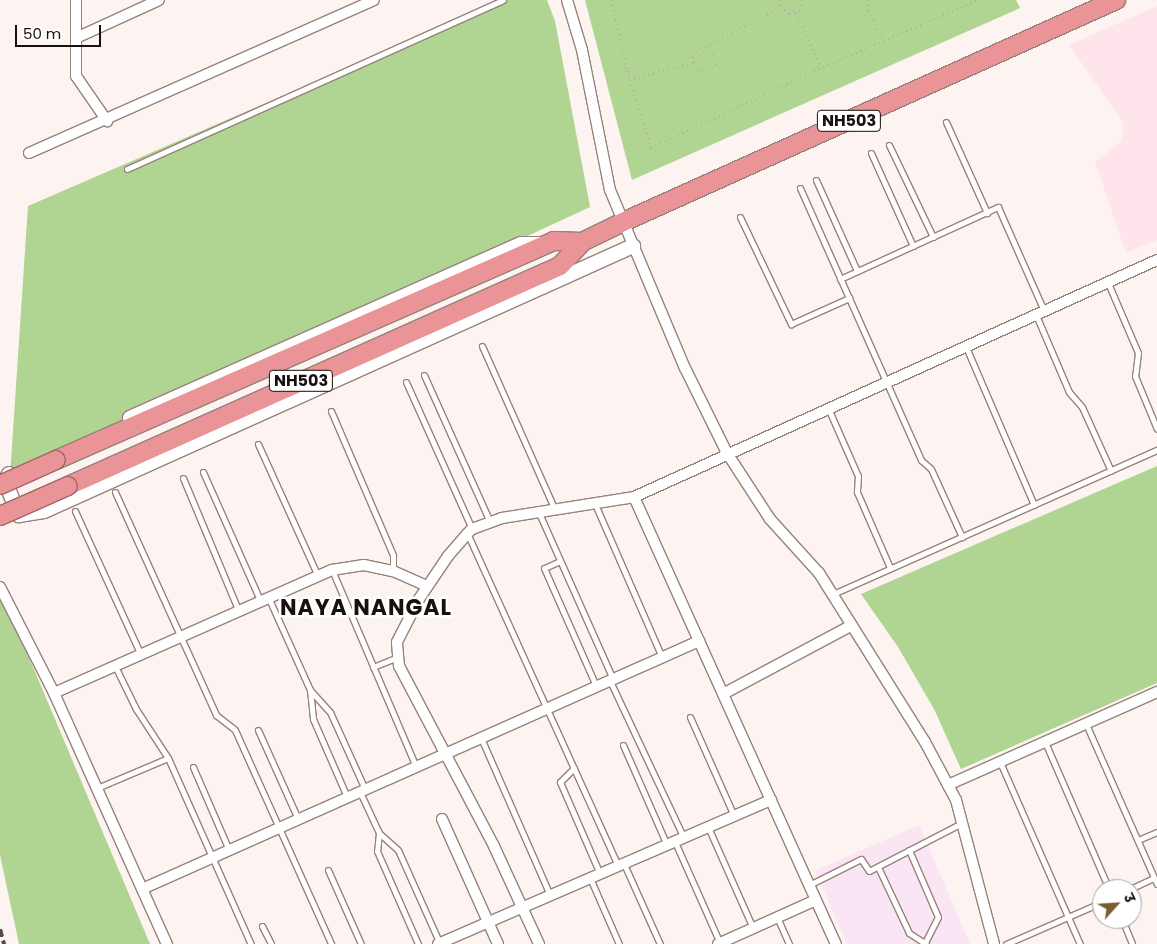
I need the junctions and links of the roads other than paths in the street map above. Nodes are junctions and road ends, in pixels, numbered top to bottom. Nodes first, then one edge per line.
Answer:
1 (76, 0) edge
2 (159, 0) edge
3 (374, 0) edge
4 (503, 0) edge
5 (567, 0) edge
6 (1116, 0) edge
7 (76, 38) junction
8 (107, 121) junction
9 (946, 122) dead end
10 (889, 145) dead end
11 (29, 153) dead end
12 (871, 153) dead end
13 (127, 169) dead end
14 (816, 180) dead end
15 (800, 188) dead end
16 (987, 213) junction
17 (740, 217) dead end
18 (623, 222) junction
19 (933, 237) junction
20 (582, 242) junction
21 (546, 244) junction
22 (633, 246) junction
23 (913, 246) junction
24 (1157, 260) edge
25 (555, 268) junction
26 (857, 271) junction
27 (840, 279) junction
28 (1108, 283) junction
29 (543, 286) junction
30 (849, 298) junction
31 (1040, 313) junction
32 (482, 346) dead end
33 (966, 346) junction
34 (424, 375) dead end
35 (406, 382) dead end
36 (886, 382) junction
37 (828, 408) junction
38 (331, 411) dead end
39 (1157, 428) edge
40 (258, 444) dead end
41 (1157, 450) edge
42 (727, 453) junction
43 (1111, 471) junction
44 (203, 472) dead end
45 (182, 478) dead end
46 (0, 485) edge
47 (115, 492) dead end
48 (634, 497) junction
49 (595, 504) junction
50 (1034, 505) junction
51 (75, 510) dead end
52 (555, 510) junction
53 (539, 513) junction
54 (0, 516) edge
55 (490, 522) junction
56 (470, 532) junction
57 (962, 537) junction
58 (560, 561) junction
59 (890, 568) junction
60 (332, 570) junction
61 (393, 571) junction
62 (318, 576) junction
63 (427, 586) junction
64 (0, 588) edge
65 (832, 594) junction
66 (265, 601) junction
67 (239, 612) junction
68 (852, 625) junction
69 (180, 637) junction
70 (699, 641) junction
71 (141, 655) junction
72 (398, 657) junction
73 (662, 657) junction
74 (115, 666) junction
75 (374, 667) junction
76 (612, 680) junction
77 (596, 687) junction
78 (310, 690) junction
79 (1157, 692) edge
80 (54, 693) junction
81 (723, 694) junction
82 (547, 708) junction
83 (690, 717) dead end
84 (1086, 724) junction
85 (258, 730) dead end
86 (481, 738) junction
87 (1045, 742) junction
88 (623, 745) dead end
89 (445, 754) junction
90 (168, 758) junction
91 (1000, 762) junction
92 (193, 767) dead end
93 (416, 767) junction
94 (574, 768) junction
95 (948, 785) junction
96 (97, 788) junction
97 (362, 791) junction
98 (347, 798) junction
99 (771, 800) junction
100 (734, 816) junction
101 (298, 819) junction
102 (442, 819) dead end
103 (962, 822) junction
104 (708, 827) junction
105 (278, 828) junction
106 (1157, 832) edge
107 (379, 833) junction
108 (1138, 840) junction
109 (675, 842) junction
110 (230, 850) junction
111 (909, 850) junction
112 (211, 858) junction
113 (621, 865) junction
114 (878, 867) junction
115 (328, 870) dead end
116 (595, 876) junction
117 (1105, 879) edge
118 (1156, 881) edge
119 (809, 885) junction
120 (1142, 885) edge
121 (142, 889) junction
122 (550, 896) junction
123 (816, 900) junction
124 (1092, 906) edge
125 (523, 908) junction
126 (1068, 916) junction
127 (777, 917) junction
128 (488, 922) junction
129 (262, 926) dead end
130 (753, 928) junction
131 (1126, 929) edge
132 (725, 943) edge
133 (926, 943) edge
134 (167, 944) edge
135 (251, 944) edge
136 (271, 944) edge
137 (331, 944) edge
138 (361, 944) edge
139 (418, 944) edge
140 (439, 944) edge
141 (498, 944) edge
142 (540, 944) edge
143 (619, 944) edge
144 (660, 944) edge
145 (790, 944) edge
146 (836, 944) edge
147 (994, 944) edge
148 (1006, 944) edge
149 (1080, 944) edge
150 (1132, 944) edge

1 - 7 street
2 - 7 street
3 - 8 street
4 - 13 lane
5 - 18 street
6 - 18 highway, NH503
7 - 8 street
8 - 11 street
9 - 16 lane
10 - 19 lane
12 - 23 lane
14 - 26 lane
15 - 27 lane
16 - 19 lane
16 - 31 lane
17 - 30 lane
18 - 20 highway, NH503
18 - 22 street
19 - 23 lane
20 - 21 highway, NH503
20 - 25 highway, NH503
21 - 29 street
21 - 46 highway, NH503, bridge
22 - 29 street
22 - 42 street
23 - 26 lane
24 - 28 street
25 - 29 street
25 - 54 highway, NH503, bridge
26 - 27 lane
27 - 30 lane
28 - 31 street
28 - 39 lane
30 - 36 lane
31 - 33 street
31 - 43 lane
32 - 52 lane
33 - 36 street
33 - 50 lane
34 - 55 lane
35 - 56 lane
36 - 37 street
36 - 57 lane
37 - 42 street
37 - 59 lane
38 - 61 lane
40 - 62 lane
41 - 43 lane
42 - 48 street
42 - 65 street
43 - 50 lane
44 - 66 lane
45 - 67 lane
47 - 69 lane
48 - 49 street
48 - 70 street
49 - 52 street
49 - 73 lane
50 - 57 lane
51 - 71 lane
52 - 53 street
53 - 55 street
53 - 58 lane
55 - 56 street
56 - 63 street
56 - 82 lane
57 - 59 lane
58 - 76 lane
58 - 77 lane
59 - 65 lane
60 - 61 street
60 - 62 street
60 - 75 lane
61 - 63 street
62 - 66 street
63 - 72 street
64 - 80 street
65 - 68 street
66 - 67 street
66 - 78 lane
67 - 69 street
68 - 81 street
68 - 95 street
69 - 71 street
69 - 105 lane
70 - 73 street
70 - 81 street
71 - 74 street
72 - 75 lane
72 - 89 street
73 - 76 street
74 - 80 street
74 - 90 lane
75 - 93 lane
76 - 77 street
76 - 109 lane
77 - 82 street
78 - 97 lane
78 - 98 lane
79 - 84 street
80 - 96 street
81 - 99 street
82 - 86 street
82 - 94 lane
83 - 100 lane
84 - 87 street
84 - 108 lane
85 - 101 lane
86 - 89 street
86 - 122 lane
87 - 91 street
87 - 117 lane
88 - 109 lane
89 - 93 street
89 - 125 street
90 - 96 lane
90 - 112 lane
91 - 95 street
91 - 126 lane
92 - 110 lane
93 - 97 street
94 - 113 lane
94 - 116 lane
95 - 103 street
96 - 121 street
97 - 98 street
97 - 107 lane
98 - 101 street
99 - 100 street
99 - 119 street
100 - 104 street
101 - 105 street
102 - 128 street
103 - 111 lane
103 - 147 street
104 - 109 street
104 - 130 lane
105 - 110 street
105 - 137 lane
106 - 108 lane
107 - 139 lane
107 - 140 lane
108 - 118 lane
109 - 113 street
109 - 132 lane
110 - 112 street
111 - 114 lane
111 - 133 lane
112 - 121 street
112 - 135 lane
113 - 116 street
113 - 144 lane
114 - 119 lane
114 - 133 lane
115 - 138 lane
116 - 122 street
116 - 143 lane
118 - 120 lane
119 - 123 street
121 - 134 street
122 - 125 street
123 - 127 street
123 - 146 street
124 - 126 lane
125 - 128 street
125 - 142 street
126 - 148 lane
126 - 149 lane
127 - 130 street
127 - 145 lane
128 - 140 street
128 - 141 street
129 - 136 lane
130 - 132 street
131 - 150 lane

